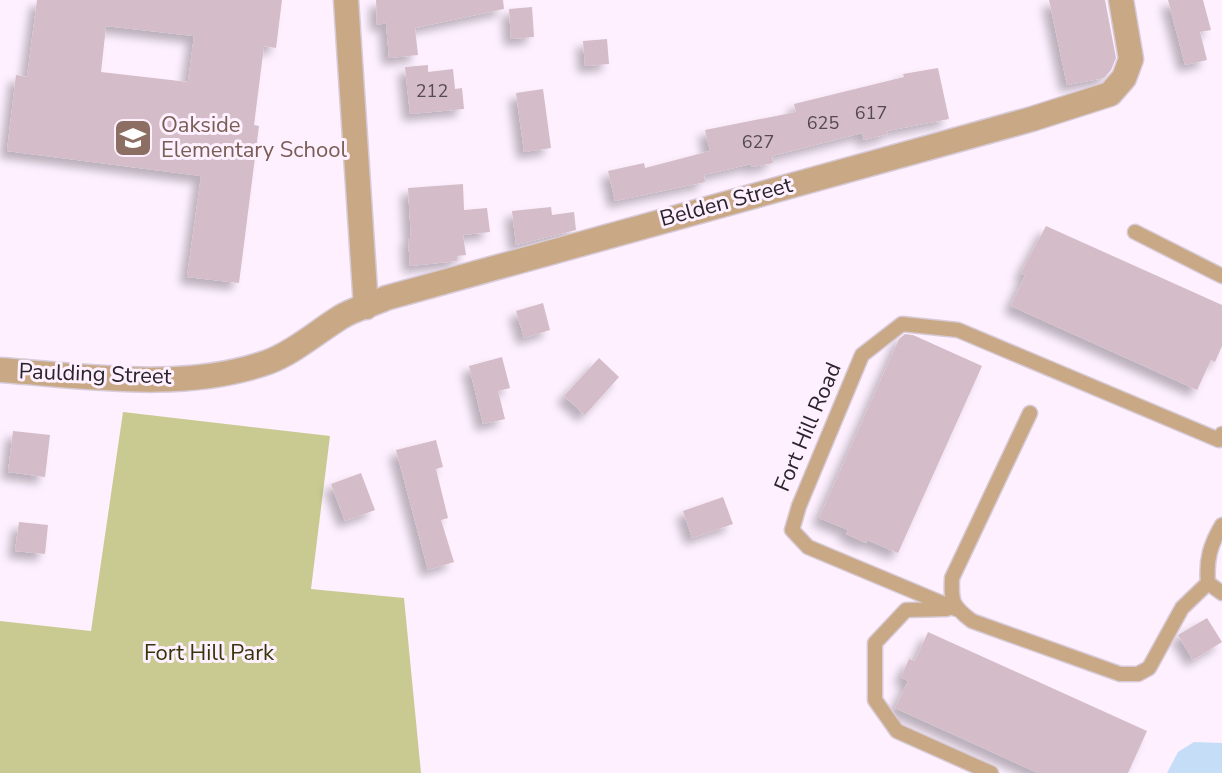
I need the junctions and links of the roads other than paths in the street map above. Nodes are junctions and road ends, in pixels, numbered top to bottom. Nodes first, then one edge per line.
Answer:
1 (346, 0) edge
2 (1121, 0) edge
3 (1135, 232) dead end
4 (1222, 276) edge
5 (366, 307) junction
6 (0, 370) edge
7 (1030, 413) dead end
8 (1221, 441) edge
9 (1222, 525) edge
10 (1208, 583) junction
11 (1222, 593) edge
12 (956, 609) junction
13 (991, 773) edge

1 - 5 street
2 - 5 street, Belden Street
3 - 4 lane
5 - 6 street, Paulding Street
7 - 12 lane
8 - 12 lane, Fort Hill Road
9 - 10 lane
10 - 11 lane
10 - 12 lane, Fort Hill Road
12 - 13 lane, Fort Hill Road

